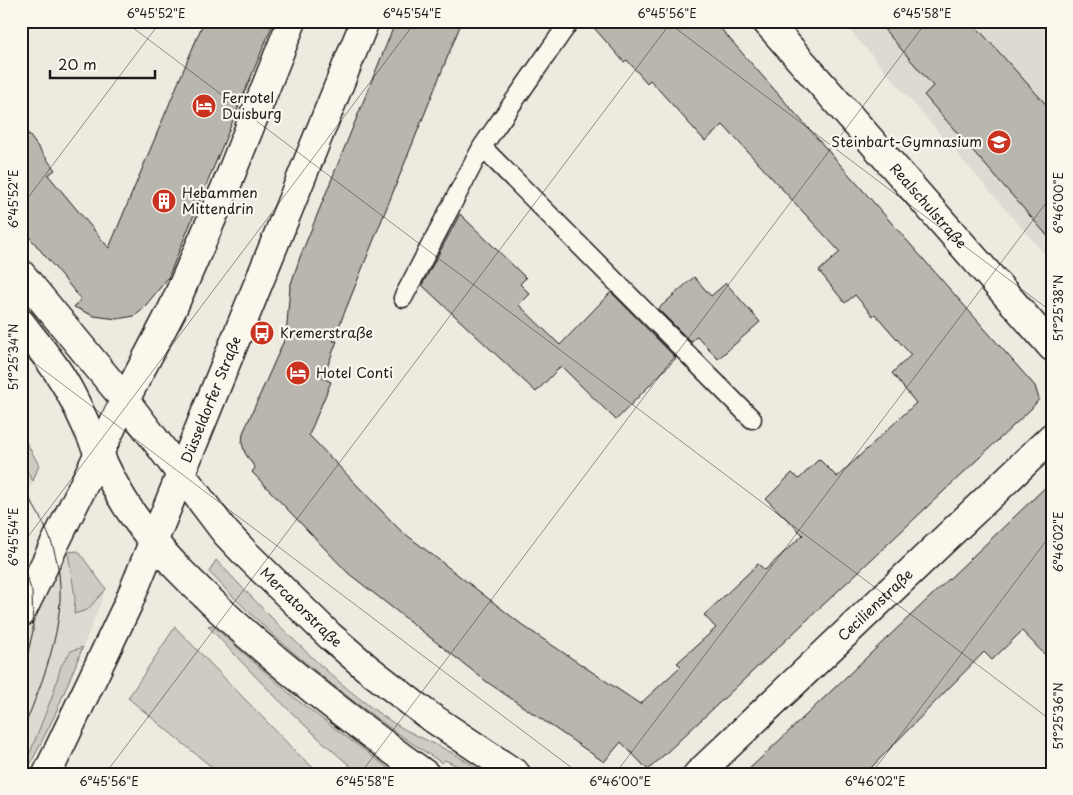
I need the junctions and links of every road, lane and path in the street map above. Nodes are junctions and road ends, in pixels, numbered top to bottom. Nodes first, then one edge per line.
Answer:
1 (292, 21) edge
2 (365, 21) edge
3 (570, 21) edge
4 (766, 21) edge
5 (482, 147) junction
6 (21, 274) edge
7 (403, 298) dead end
8 (21, 323) edge
9 (1052, 347) edge
10 (125, 400) junction
11 (752, 420) dead end
12 (1052, 437) edge
13 (99, 454) junction
14 (182, 473) junction
15 (153, 542) junction
16 (21, 613) edge
17 (47, 774) edge
18 (425, 774) edge
19 (516, 774) edge
20 (698, 774) edge

1 - 10 main road
2 - 14 main road, Düsseldorfer Straße
3 - 5 lane
4 - 9 main road, Realschulstraße
5 - 7 lane
5 - 11 lane
6 - 10 main road
8 - 13 main road
10 - 13 main road
10 - 14 main road, Mercatorstraße
12 - 20 main road, Cecilienstraße
13 - 15 main road
13 - 16 main road
14 - 15 main road, Düsseldorfer Straße
14 - 19 main road, Mercatorstraße
15 - 17 main road, Düsseldorfer Straße
15 - 18 main road

